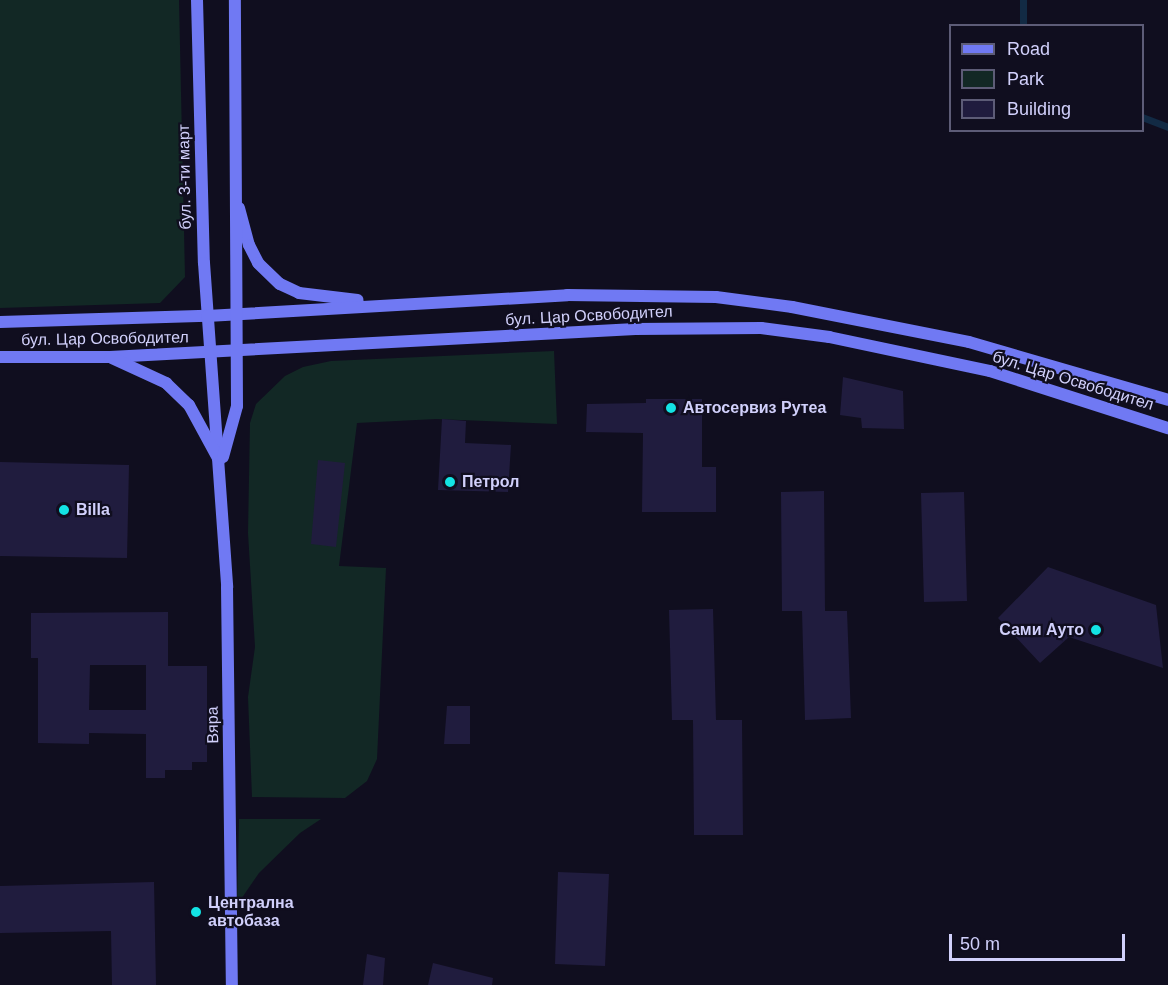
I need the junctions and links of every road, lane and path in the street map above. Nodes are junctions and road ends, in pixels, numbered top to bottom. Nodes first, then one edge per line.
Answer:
1 (197, 0) edge
2 (235, 0) edge
3 (234, 190) junction
4 (404, 303) junction
5 (236, 313) junction
6 (207, 316) junction
7 (0, 322) edge
8 (237, 352) junction
9 (211, 353) junction
10 (0, 357) edge
11 (110, 357) junction
12 (1168, 400) edge
13 (1168, 428) edge
14 (221, 464) junction
15 (232, 985) edge

1 - 6 main road, бул. 3-ти март
2 - 3 main road
3 - 4 main road
3 - 5 main road
4 - 5 main road, бул. Цар Освободител
4 - 12 main road, бул. Цар Освободител
5 - 6 main road, бул. Цар Освободител
5 - 8 main road, Вяра
6 - 7 main road, бул. Цар Освободител
6 - 9 main road, бул. 3-ти март
8 - 9 main road, бул. Цар Освободител
8 - 13 main road, бул. Цар Освободител
8 - 14 main road, Вяра
9 - 11 main road, бул. Цар Освободител
9 - 14 main road, Вяра
10 - 11 main road, бул. Цар Освободител
11 - 14 main road
14 - 15 main road, Вяра

